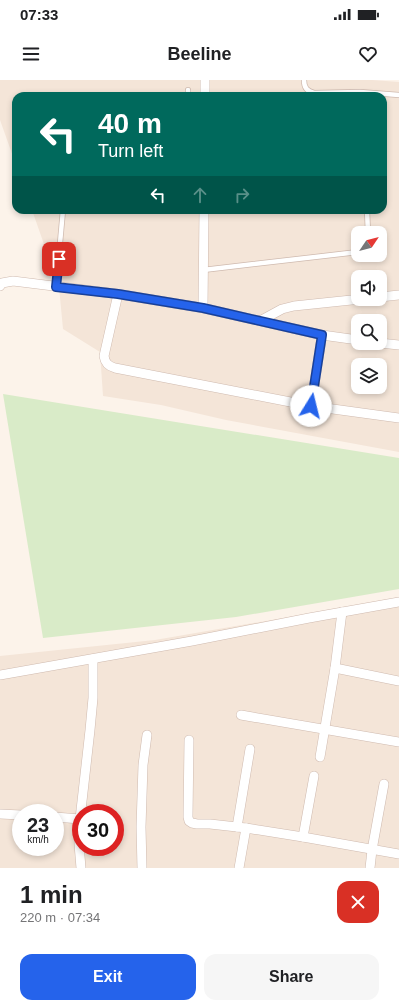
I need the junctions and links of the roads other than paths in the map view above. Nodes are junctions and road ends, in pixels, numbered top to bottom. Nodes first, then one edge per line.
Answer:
1 (205, 80) edge
2 (304, 80) edge
3 (205, 92) edge
4 (314, 92) edge
5 (387, 95) edge
6 (399, 95) edge
7 (63, 214) edge
8 (204, 214) edge
9 (367, 214) edge
10 (368, 226) edge
11 (351, 253) edge
12 (203, 270) junction
13 (0, 286) edge
14 (56, 287) junction
15 (118, 294) junction
16 (399, 295) edge
17 (387, 296) edge
18 (351, 300) edge
19 (203, 308) junction
20 (260, 321) junction
21 (322, 335) junction
22 (351, 339) edge
23 (387, 343) edge
24 (399, 345) edge
25 (311, 406) junction
26 (399, 418) edge
27 (399, 602) edge
28 (342, 612) junction
29 (93, 659) junction
30 (334, 668) junction
31 (0, 675) edge
32 (399, 681) edge
33 (241, 715) dead end
34 (324, 730) junction
35 (147, 735) dead end
36 (189, 740) dead end
37 (399, 742) edge
38 (250, 749) dead end
39 (320, 757) dead end
40 (314, 776) dead end
41 (384, 784) dead end
42 (82, 804) edge
43 (0, 814) edge
44 (12, 815) edge
45 (241, 828) junction
46 (303, 837) junction
47 (372, 850) junction
48 (399, 854) edge
49 (80, 856) edge
50 (81, 868) edge
51 (142, 868) edge
52 (239, 868) edge
53 (370, 868) edge

1 - 3 street
2 - 4 lane
5 - 6 lane
7 - 14 lane
8 - 12 street
9 - 10 lane
11 - 12 lane
12 - 19 street
13 - 14 street
14 - 15 street
15 - 19 street
15 - 25 street
16 - 17 street
18 - 20 street
19 - 20 street
20 - 21 street
21 - 22 street
21 - 25 street
23 - 24 street
25 - 26 street
27 - 28 street
28 - 29 street
28 - 30 street
29 - 31 street
29 - 42 street
30 - 32 street
30 - 34 street
33 - 34 street
34 - 37 street
34 - 39 street
35 - 51 street
36 - 45 street
38 - 45 street
40 - 46 street
41 - 47 street
43 - 44 street
45 - 46 street
45 - 52 street
46 - 47 street
47 - 48 street
47 - 53 street
49 - 50 street

